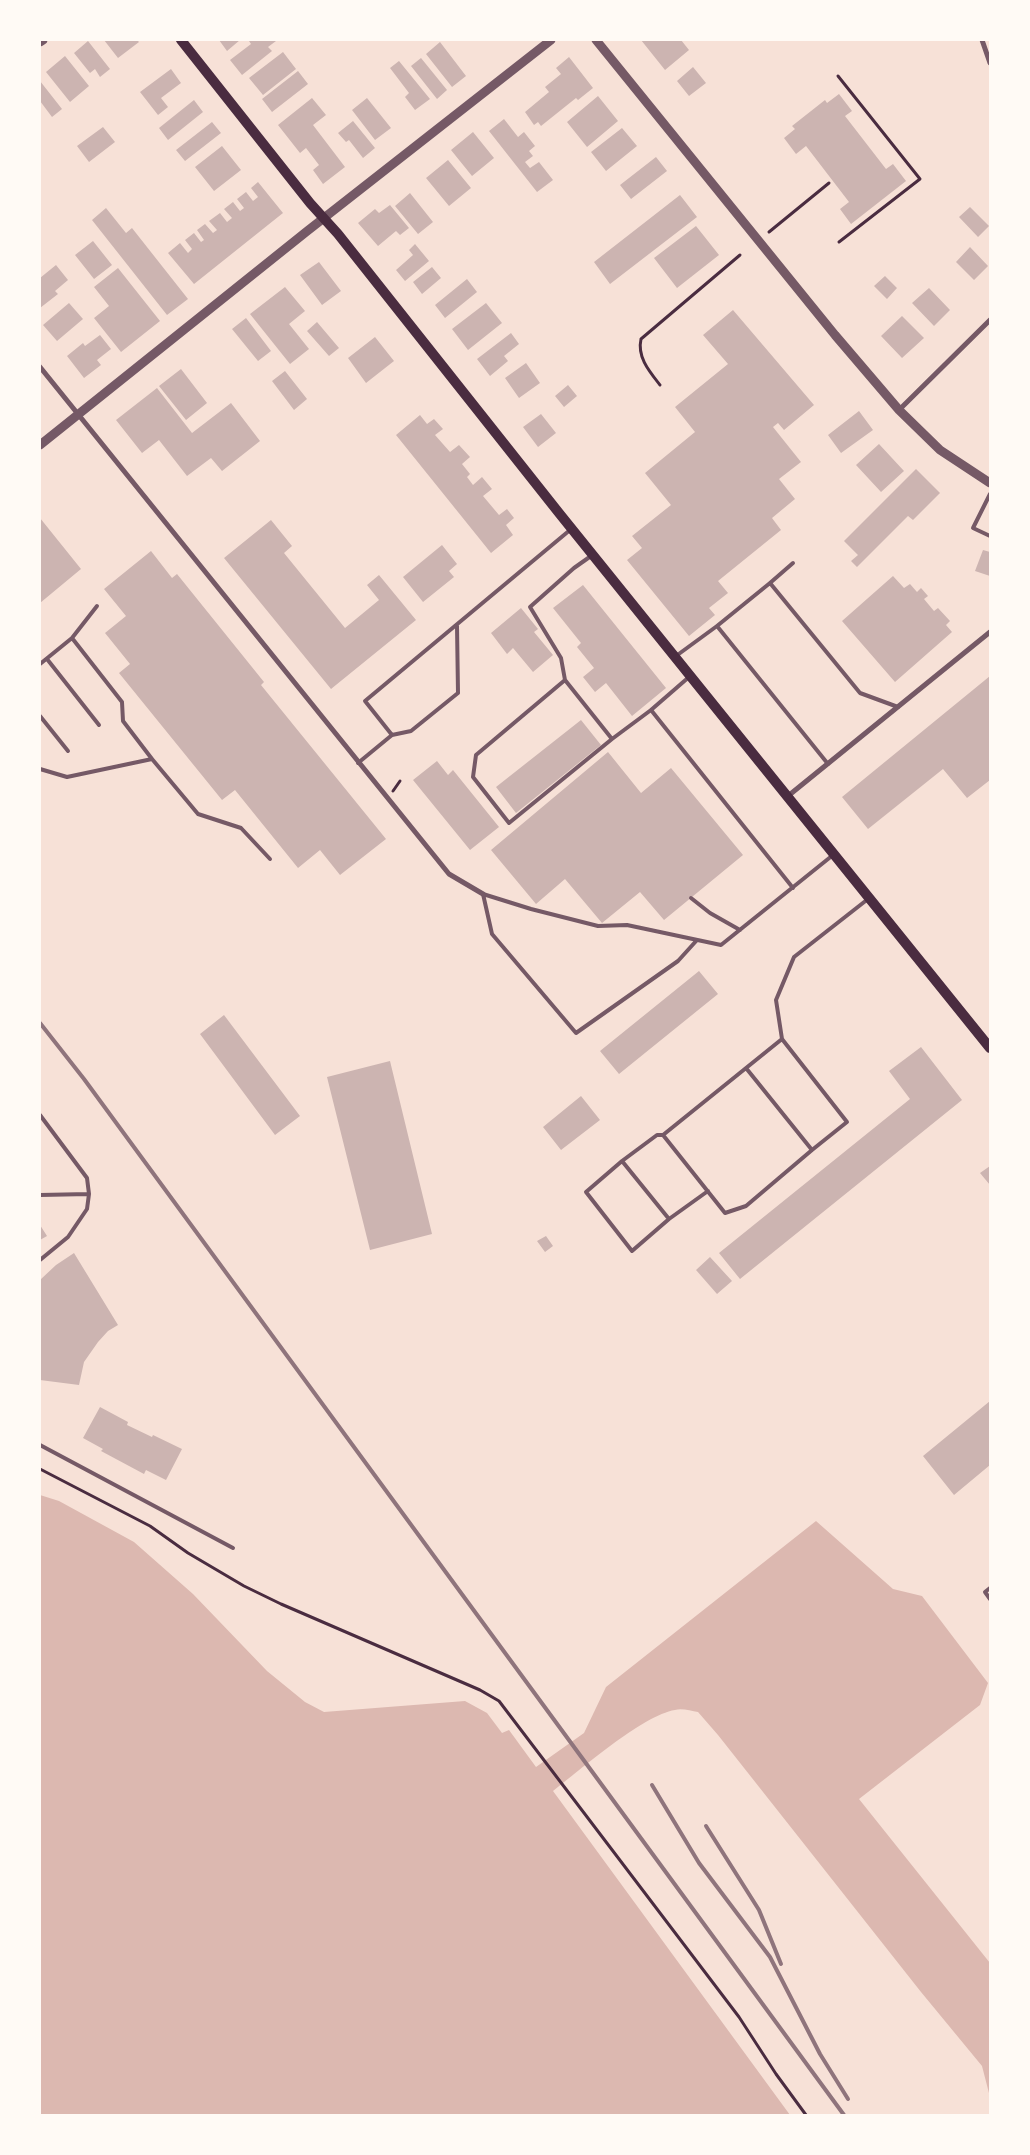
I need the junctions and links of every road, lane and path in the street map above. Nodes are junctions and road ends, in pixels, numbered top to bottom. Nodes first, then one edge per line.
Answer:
1 (43, 40) edge
2 (181, 40) edge
3 (551, 40) edge
4 (596, 40) edge
5 (982, 40) edge
6 (40, 42) edge
7 (988, 53) edge
8 (990, 62) edge
9 (838, 76) dead end
10 (829, 183) dead end
11 (324, 218) junction
12 (769, 232) dead end
13 (839, 242) dead end
14 (740, 255) dead end
15 (990, 320) edge
16 (40, 367) edge
17 (660, 385) dead end
18 (899, 410) junction
19 (78, 414) junction
20 (40, 445) edge
21 (990, 484) edge
22 (990, 494) edge
23 (572, 529) junction
24 (990, 536) edge
25 (593, 554) junction
26 (793, 563) dead end
27 (770, 583) junction
28 (96, 606) dead end
29 (457, 626) junction
30 (717, 626) junction
31 (990, 632) edge
32 (72, 638) junction
33 (675, 656) junction
34 (46, 659) junction
35 (40, 664) edge
36 (691, 675) junction
37 (565, 680) junction
38 (898, 706) junction
39 (651, 710) junction
40 (40, 716) edge
41 (98, 725) dead end
42 (392, 735) junction
43 (612, 739) junction
44 (68, 751) dead end
45 (152, 759) junction
46 (358, 763) junction
47 (828, 764) junction
48 (40, 768) edge
49 (788, 796) junction
50 (835, 854) junction
51 (270, 859) dead end
52 (793, 888) junction
53 (483, 894) junction
54 (691, 898) dead end
55 (870, 898) junction
56 (740, 930) junction
57 (697, 940) junction
58 (782, 1039) junction
59 (990, 1048) edge
60 (746, 1068) junction
61 (40, 1115) edge
62 (664, 1135) junction
63 (812, 1150) junction
64 (622, 1161) junction
65 (708, 1191) junction
66 (89, 1194) junction
67 (40, 1195) edge
68 (669, 1219) junction
69 (40, 1260) edge
70 (40, 1445) edge
71 (40, 1469) edge
72 (233, 1548) dead end
73 (990, 1588) edge
74 (990, 1599) edge
75 (806, 2115) edge

1 - 6 street
2 - 11 main road
3 - 11 street
4 - 18 street
5 - 7 street
7 - 8 street
9 - 13 path
10 - 12 path
11 - 19 street
11 - 23 main road
14 - 17 path
15 - 18 street
16 - 19 street
18 - 21 street
19 - 20 street
19 - 46 street
22 - 24 lane
23 - 25 main road
23 - 29 lane
25 - 33 main road
25 - 37 lane
26 - 27 lane
27 - 30 lane
27 - 38 lane
28 - 32 lane
29 - 42 lane
29 - 42 lane
30 - 33 lane
30 - 47 lane
31 - 38 street
32 - 34 lane
32 - 45 lane
33 - 36 main road
34 - 35 lane
34 - 41 lane
36 - 39 lane
36 - 49 main road
37 - 43 lane
37 - 43 lane
38 - 47 street
39 - 43 lane
39 - 52 lane
40 - 44 lane
42 - 46 lane
45 - 48 lane
45 - 51 lane
46 - 53 street
47 - 49 street
49 - 50 main road
50 - 52 lane
50 - 55 main road
52 - 56 lane
53 - 57 lane
53 - 57 lane
54 - 56 lane
55 - 58 lane
55 - 59 main road
56 - 57 lane
58 - 60 lane
58 - 63 lane
60 - 62 lane
60 - 63 lane
61 - 66 lane
62 - 64 lane
62 - 65 lane
63 - 65 lane
64 - 68 lane
64 - 68 lane
65 - 68 lane
66 - 67 lane
66 - 69 lane
70 - 72 lane
71 - 75 path
73 - 74 lane

